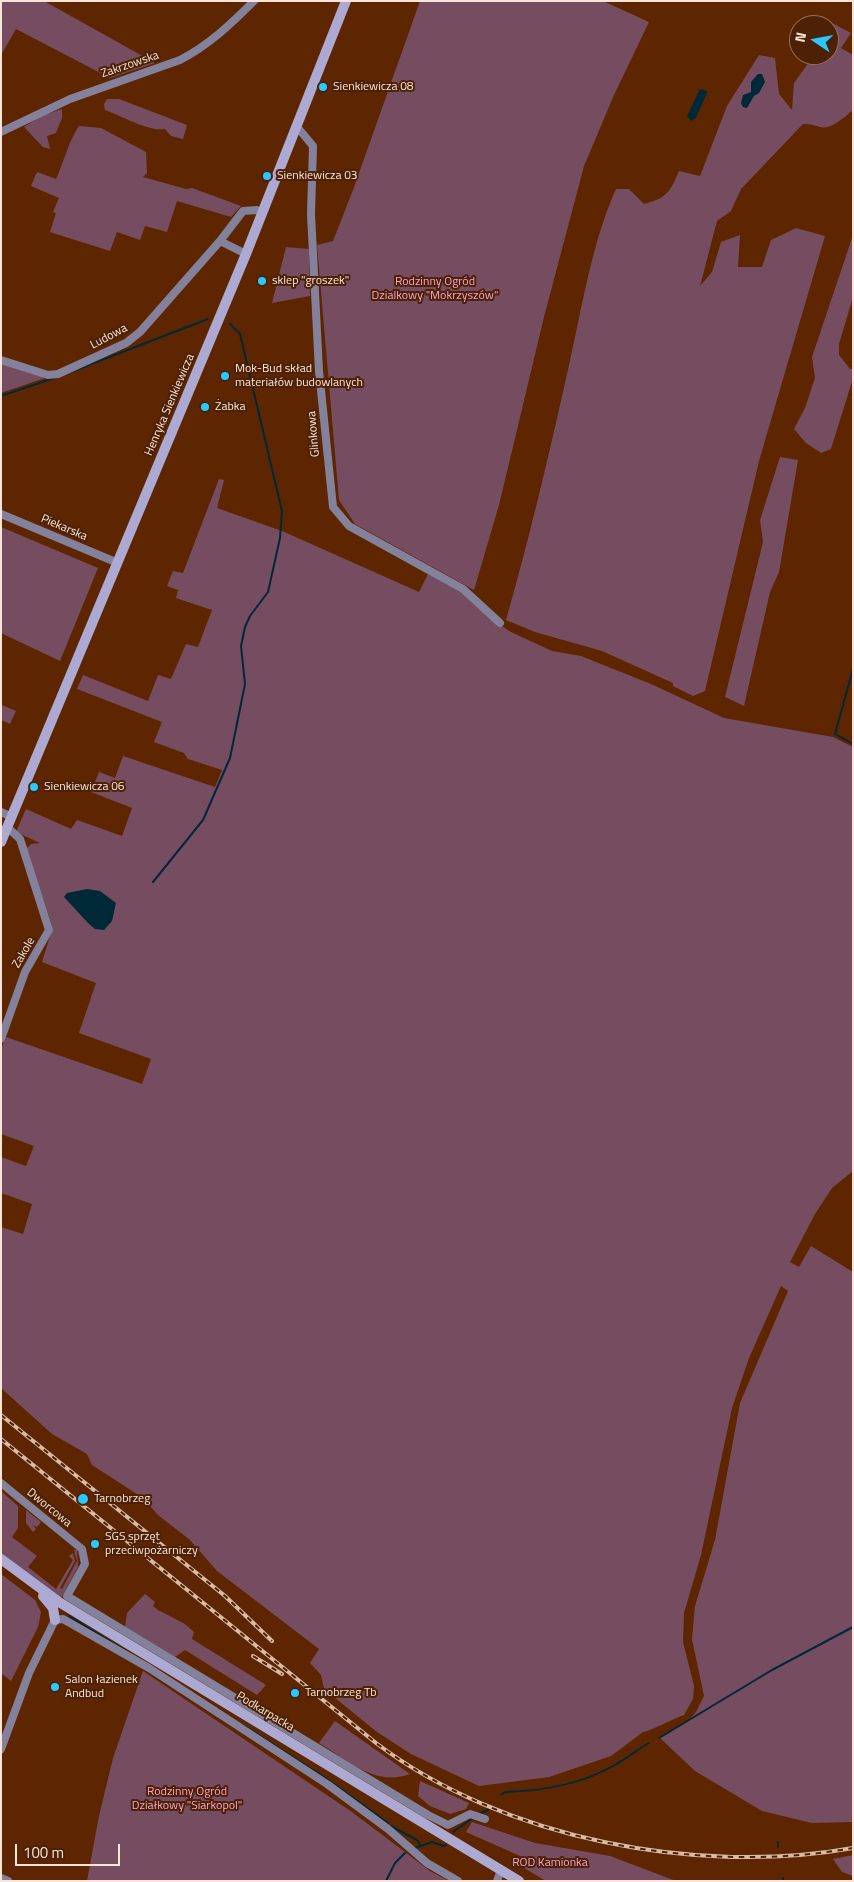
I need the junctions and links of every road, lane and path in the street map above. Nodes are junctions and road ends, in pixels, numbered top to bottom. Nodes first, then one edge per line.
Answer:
1 (254, 1) edge
2 (346, 1) edge
3 (298, 128) junction
4 (1, 132) edge
5 (263, 213) junction
6 (220, 240) junction
7 (246, 254) junction
8 (1, 360) edge
9 (1, 514) edge
10 (118, 563) junction
11 (500, 622) dead end
12 (1, 812) edge
13 (12, 817) junction
14 (7, 828) junction
15 (1, 842) edge
16 (1, 1039) edge
17 (1, 1483) edge
18 (1, 1559) edge
19 (37, 1587) junction
20 (55, 1620) junction
21 (1, 1749) edge
22 (485, 1820) dead end
23 (501, 1870) junction
24 (1, 1878) edge
25 (8, 1881) edge
26 (458, 1881) edge
27 (497, 1881) edge
28 (519, 1881) edge

1 - 4 street, Zakrzowska
2 - 3 main road, Henryka Sienkiewicza
3 - 5 main road, Henryka Sienkiewicza
3 - 11 street, Glinkowa
5 - 6 street, Ludowa
5 - 7 main road, Henryka Sienkiewicza
6 - 7 street
6 - 8 street, Ludowa
7 - 10 main road, Henryka Sienkiewicza
9 - 10 street, Piekarska
10 - 13 main road, Henryka Sienkiewicza
12 - 13 street
13 - 14 main road, Henryka Sienkiewicza
14 - 15 main road, Henryka Sienkiewicza
14 - 16 street, Zakole
17 - 22 street, Dworcowa
18 - 19 main road, Podkarpacka
19 - 20 main road
19 - 23 main road, Podkarpacka
20 - 21 street
20 - 26 street
23 - 27 street
23 - 28 main road, Podkarpacka
24 - 25 street

